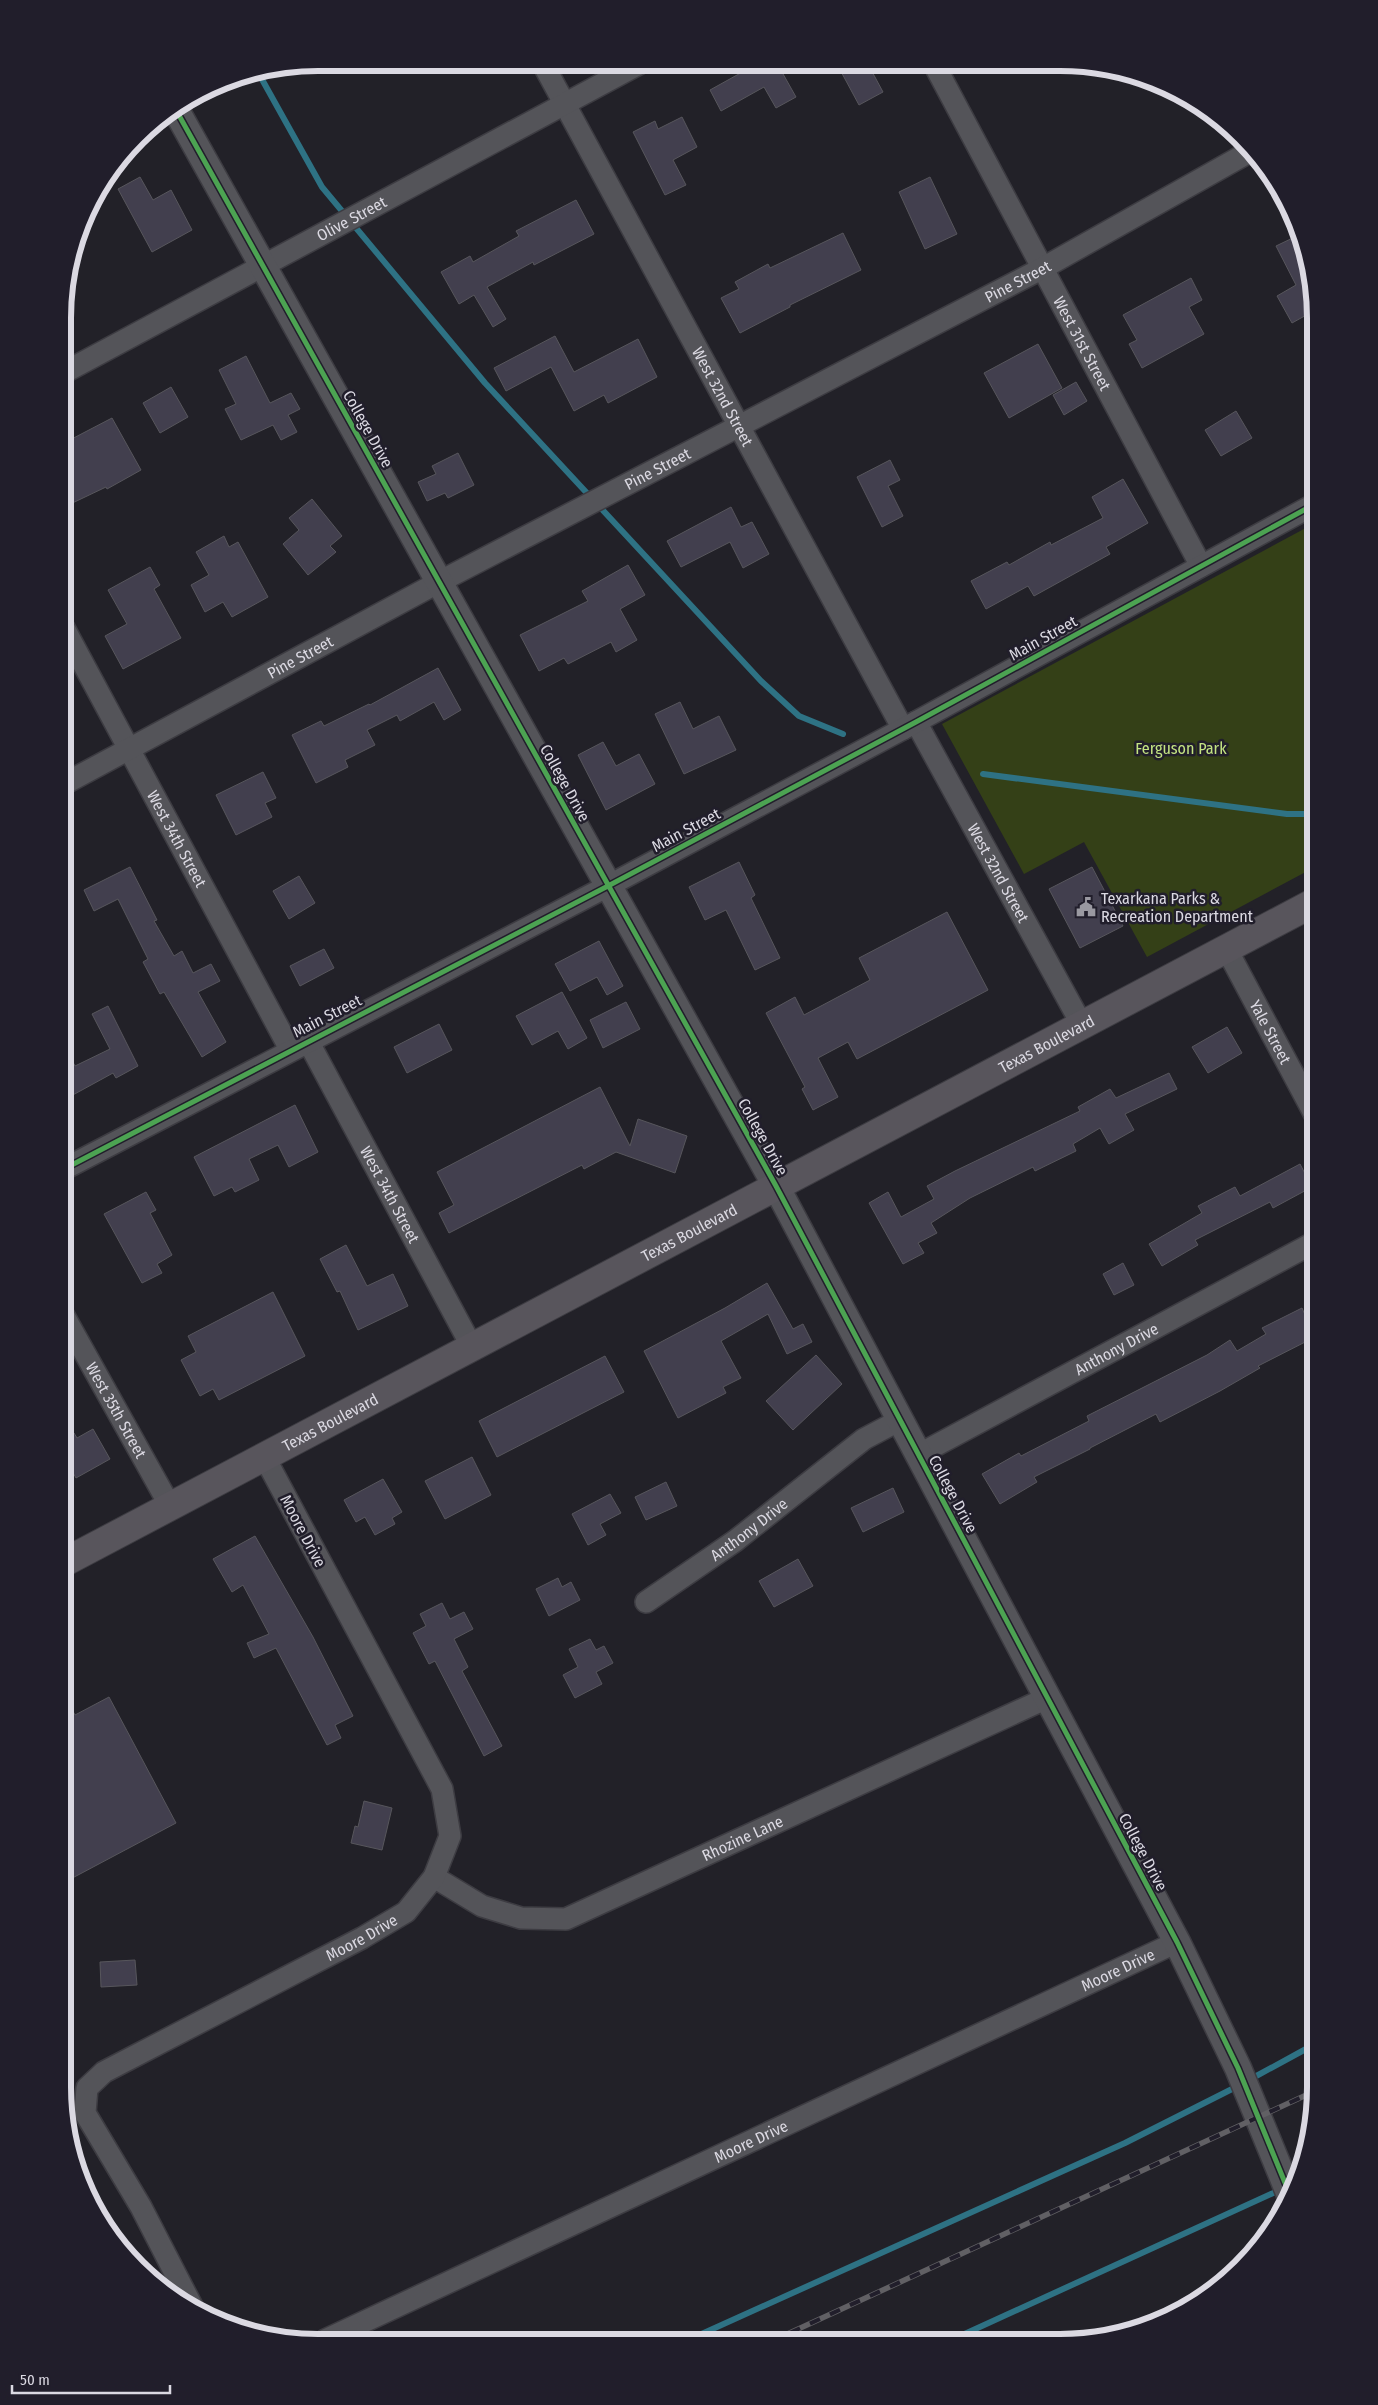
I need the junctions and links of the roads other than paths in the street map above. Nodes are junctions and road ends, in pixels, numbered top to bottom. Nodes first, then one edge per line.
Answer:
1 (547, 71) edge
2 (626, 71) edge
3 (938, 71) edge
4 (565, 104) junction
5 (179, 115) edge
6 (1244, 154) edge
7 (261, 266) junction
8 (1043, 268) junction
9 (71, 368) edge
10 (739, 425) junction
11 (1307, 509) edge
12 (1201, 566) junction
13 (439, 582) junction
14 (71, 641) edge
15 (909, 725) junction
16 (129, 750) junction
17 (71, 780) edge
18 (608, 886) junction
19 (1307, 906) edge
20 (1226, 948) junction
21 (1082, 1025) junction
22 (299, 1045) junction
23 (1307, 1100) edge
24 (71, 1165) edge
25 (776, 1186) junction
26 (1307, 1246) edge
27 (71, 1328) edge
28 (472, 1348) junction
29 (900, 1420) junction
30 (918, 1455) junction
31 (265, 1458) junction
32 (170, 1506) junction
33 (71, 1559) edge
34 (646, 1602) dead end
35 (1047, 1698) junction
36 (434, 1877) junction
37 (1177, 1942) junction
38 (1286, 2185) edge
39 (187, 2296) edge
40 (338, 2334) edge

1 - 4 street, West 32nd Street
2 - 4 street, Olive Street
3 - 8 street, West 31st Street
4 - 7 street, Olive Street
4 - 10 street, West 32nd Street
5 - 7 street, College Drive
6 - 8 street, Pine Street
7 - 9 street, Olive Street
7 - 13 street, College Drive
8 - 10 street, Pine Street
8 - 12 street, West 31st Street
10 - 13 street, Pine Street
10 - 15 street, West 32nd Street
11 - 12 street, Main Street
12 - 15 street, Main Street
13 - 16 street, Pine Street
13 - 18 street, College Drive
14 - 16 street, West 34th Street
15 - 18 street, Main Street
15 - 21 street, West 32nd Street
16 - 17 street, Pine Street
16 - 22 street, West 34th Street
18 - 22 street, Main Street
18 - 25 street, College Drive
19 - 20 main road, Texas Boulevard
20 - 21 main road, Texas Boulevard
20 - 23 street, Yale Street
21 - 25 main road, Texas Boulevard
22 - 24 street, Main Street
22 - 28 street, West 34th Street
25 - 28 main road, Texas Boulevard
25 - 29 street, College Drive
26 - 30 street, Anthony Drive
27 - 32 street, West 35th Street
28 - 31 main road, Texas Boulevard
29 - 30 street, College Drive
29 - 34 street, Anthony Drive
30 - 35 street, College Drive
31 - 32 main road, Texas Boulevard
31 - 36 street, Moore Drive
32 - 33 main road, Texas Boulevard
35 - 36 street, Rhozine Lane
35 - 37 street, College Drive
36 - 39 street, Moore Drive
37 - 38 street, College Drive
37 - 40 street, Moore Drive

